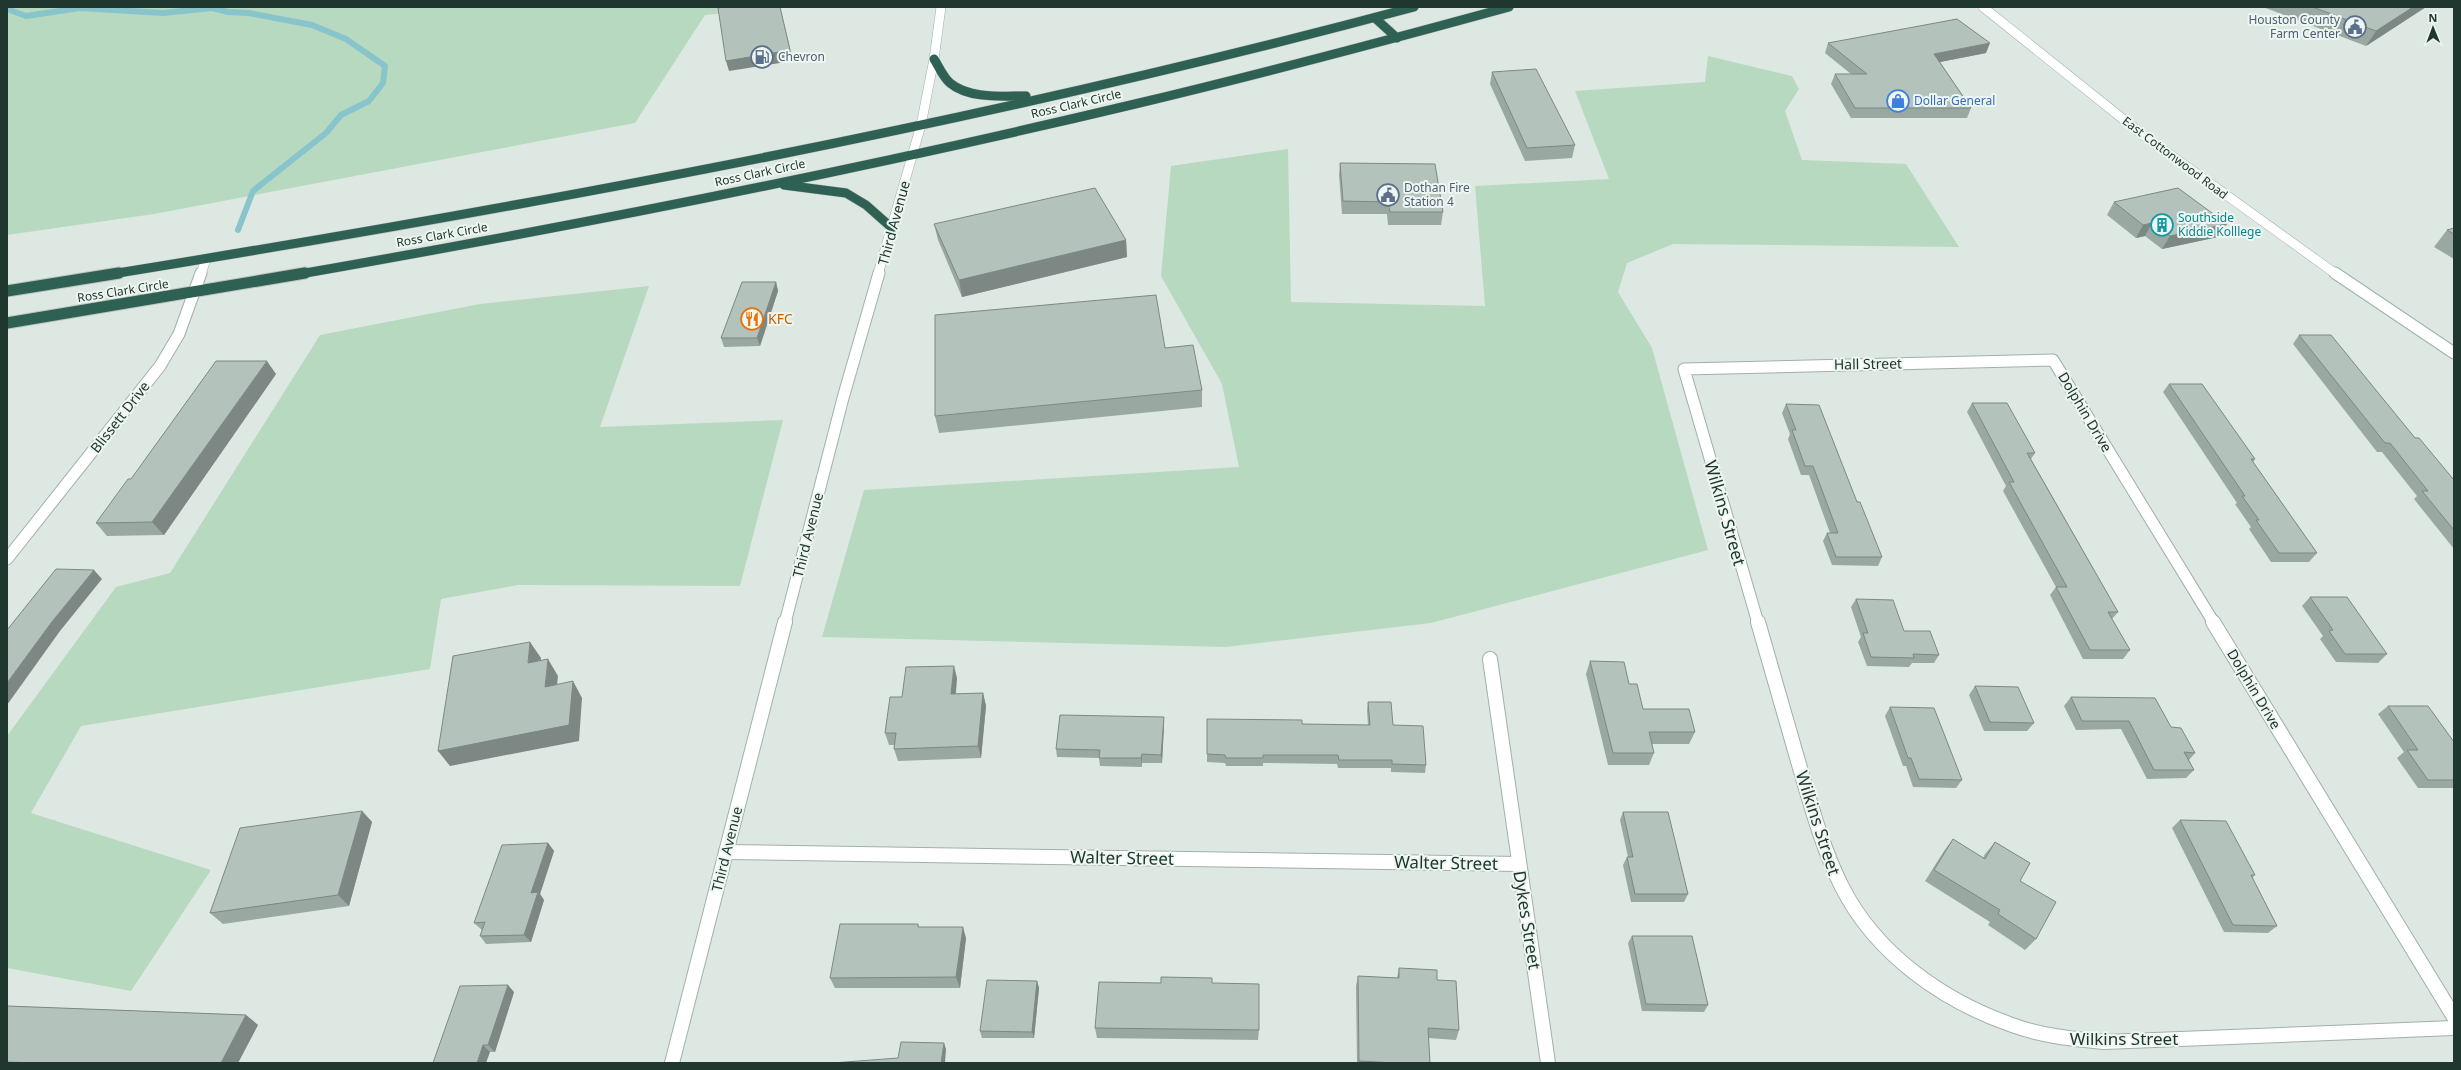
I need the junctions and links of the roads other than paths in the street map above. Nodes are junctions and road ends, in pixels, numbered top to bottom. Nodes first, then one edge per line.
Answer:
1 (941, 7) edge
2 (1414, 7) edge
3 (1509, 7) edge
4 (1983, 7) edge
5 (1375, 18) junction
6 (1397, 38) junction
7 (934, 59) junction
8 (1052, 95) junction
9 (922, 125) junction
10 (913, 154) junction
11 (773, 184) junction
12 (892, 228) junction
13 (206, 259) junction
14 (7, 291) edge
15 (194, 293) junction
16 (7, 323) edge
17 (2454, 353) edge
18 (2053, 360) joint
19 (1684, 369) joint
20 (7, 559) edge
21 (1490, 659) dead end
22 (726, 852) junction
23 (1518, 864) junction
24 (2454, 1018) edge
25 (2454, 1028) edge
26 (672, 1063) edge
27 (1548, 1063) edge

1 - 7 street, Third Avenue
2 - 5 highway, Ross Clark Circle
3 - 6 highway, Ross Clark Circle
4 - 17 street, East Cottonwood Road
5 - 6 highway
5 - 8 highway, Ross Clark Circle
6 - 10 highway, Ross Clark Circle
7 - 8 highway
7 - 9 street, Third Avenue
8 - 9 highway, Ross Clark Circle
9 - 10 street, Third Avenue
9 - 13 highway, Ross Clark Circle
10 - 11 highway, Ross Clark Circle
10 - 12 street, Third Avenue
11 - 12 highway
11 - 15 highway, Ross Clark Circle
12 - 22 street, Third Avenue
13 - 14 highway, Ross Clark Circle
13 - 15 street, Blissett Drive
15 - 16 highway, Ross Clark Circle
15 - 20 street, Blissett Drive
18 - 19 street, Hall Street
18 - 24 street, Dolphin Drive
19 - 25 street, Wilkins Street
21 - 23 street, Dykes Street
22 - 23 street, Walter Street
22 - 26 street, Third Avenue
23 - 27 street, Dykes Street

